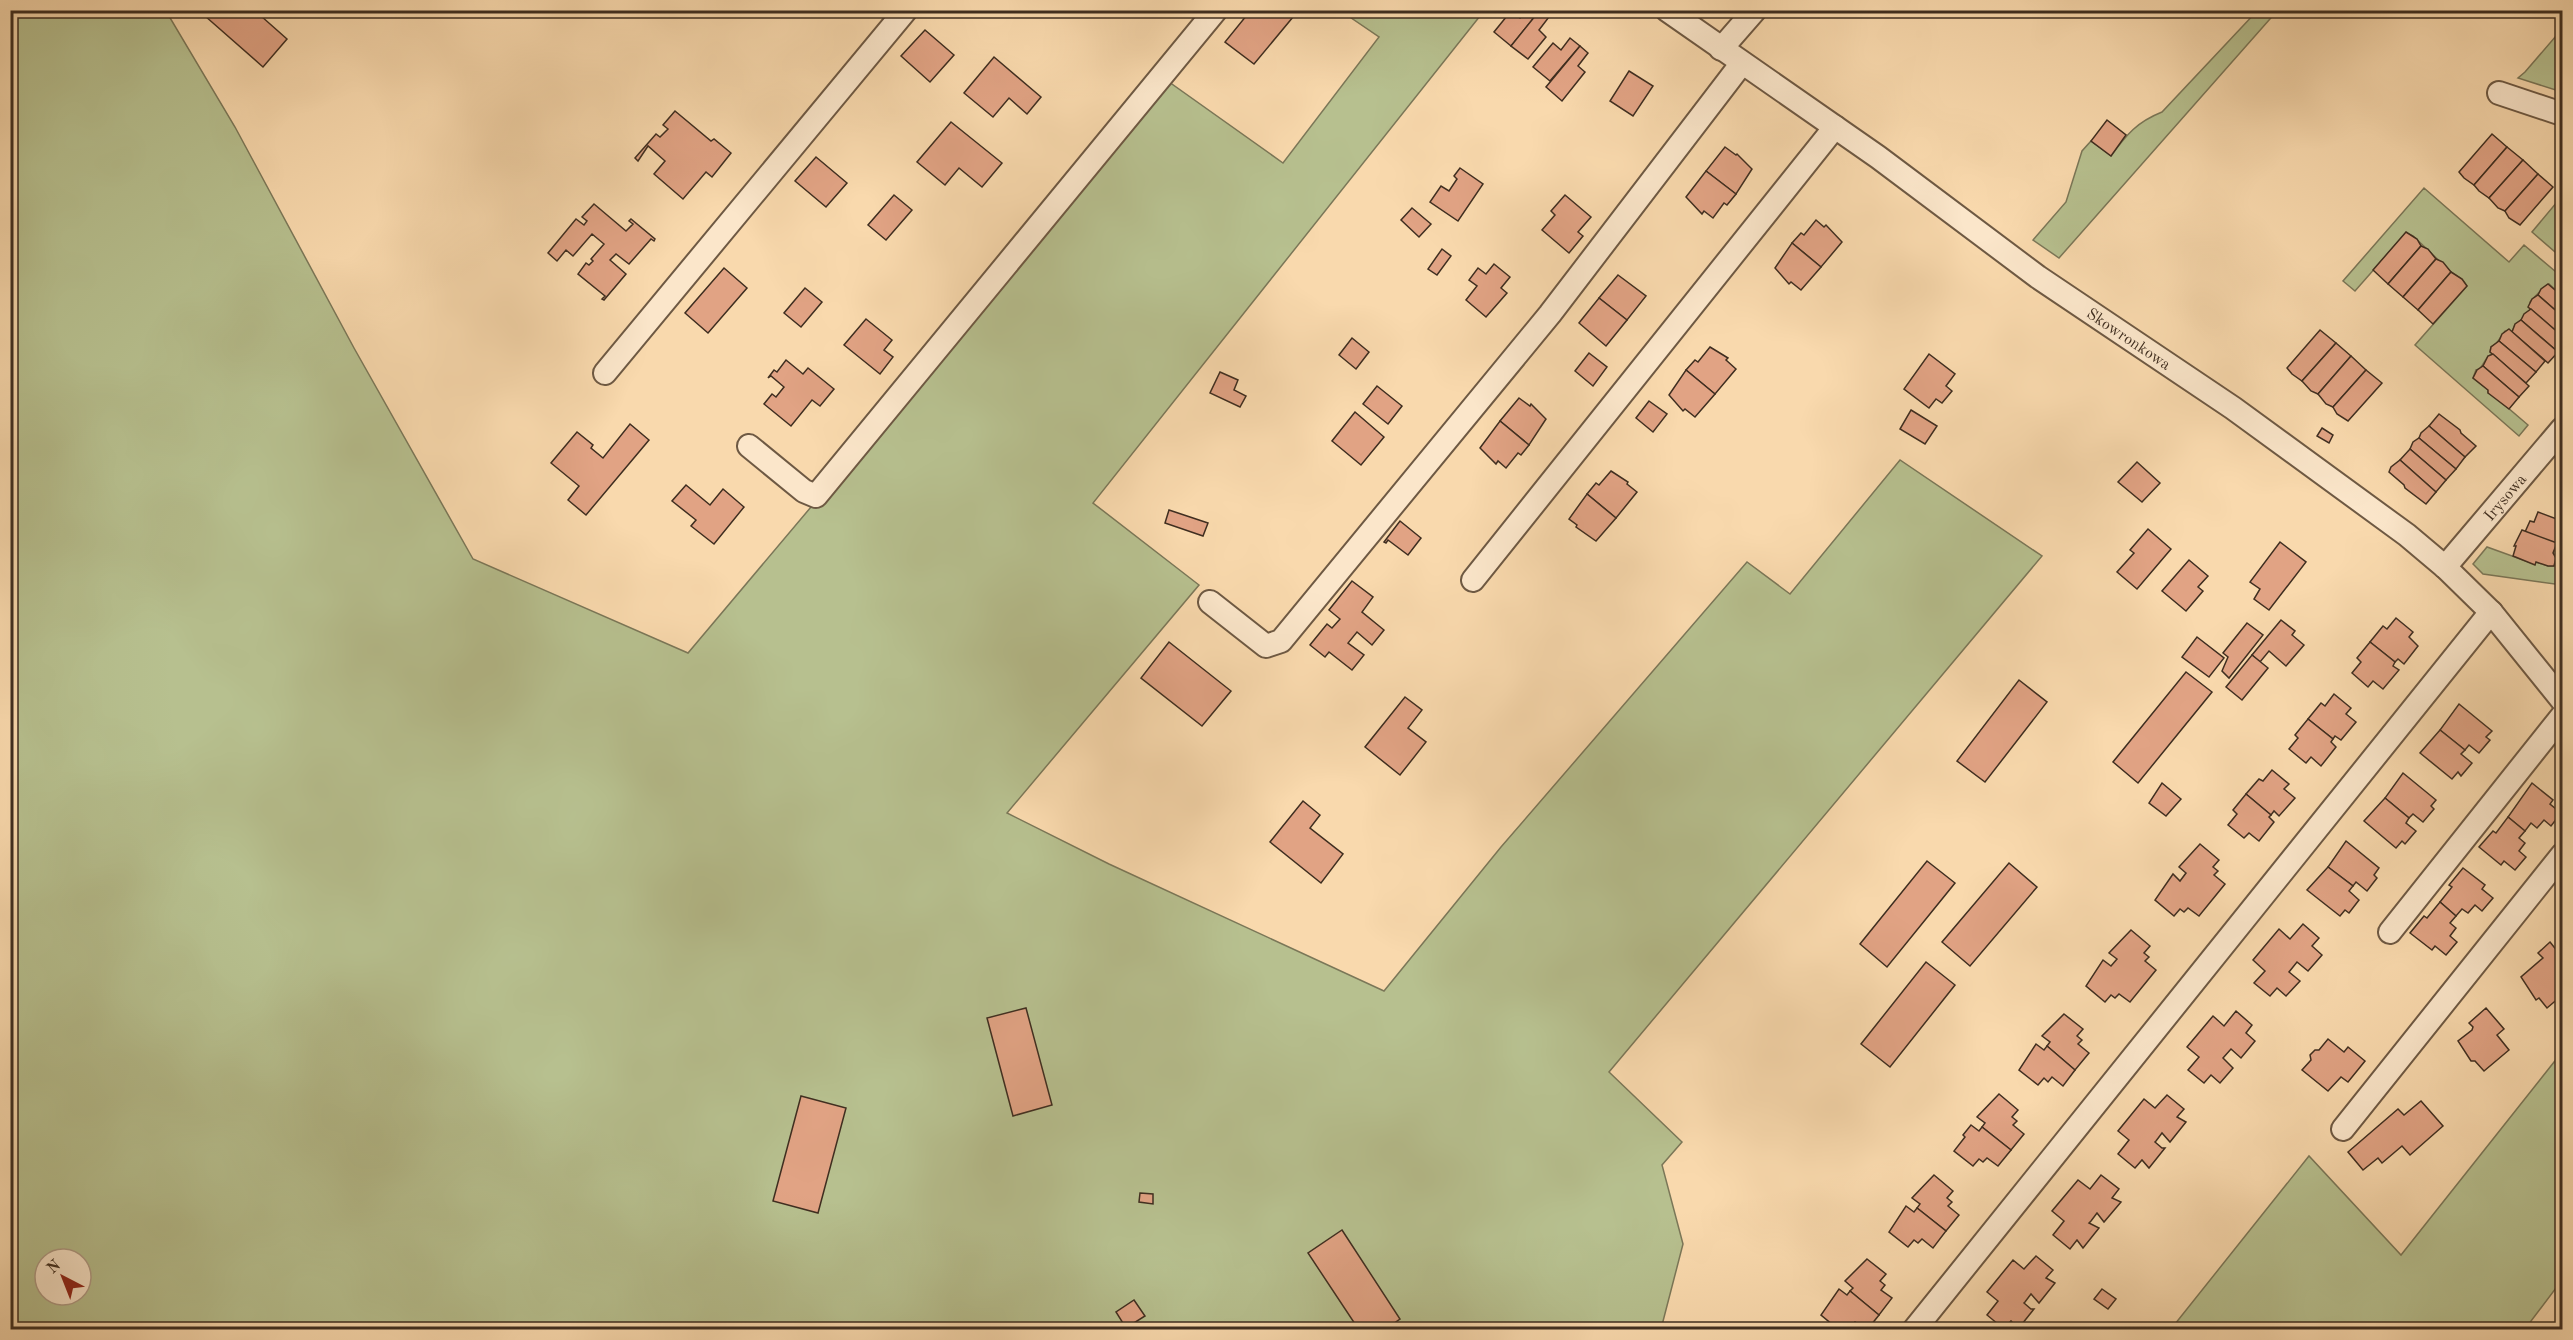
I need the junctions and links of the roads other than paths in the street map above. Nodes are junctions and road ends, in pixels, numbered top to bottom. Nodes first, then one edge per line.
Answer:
1 (906, 10) edge
2 (1216, 10) edge
3 (1666, 10) edge
4 (1755, 10) edge
5 (1721, 49) junction
6 (1742, 63) junction
7 (2499, 93) dead end
8 (2562, 114) edge
9 (1835, 127) junction
10 (605, 373) dead end
11 (2562, 429) edge
12 (749, 446) dead end
13 (2445, 567) junction
14 (1473, 580) dead end
15 (1210, 603) dead end
16 (2492, 612) junction
17 (2562, 700) edge
18 (2562, 716) edge
19 (2562, 855) edge
20 (2390, 933) dead end
21 (2343, 1129) dead end
22 (1914, 1329) edge

1 - 10 street
2 - 12 street
3 - 5 street, Skowronkowa
4 - 5 street
5 - 6 street, Skowronkowa
6 - 9 street, Skowronkowa
6 - 15 street
7 - 8 street
9 - 13 street, Skowronkowa
9 - 14 street
11 - 13 street, Irysowa
13 - 16 street, Skowronkowa
16 - 17 street, Skowronkowa
16 - 22 street
18 - 20 street
19 - 21 street

